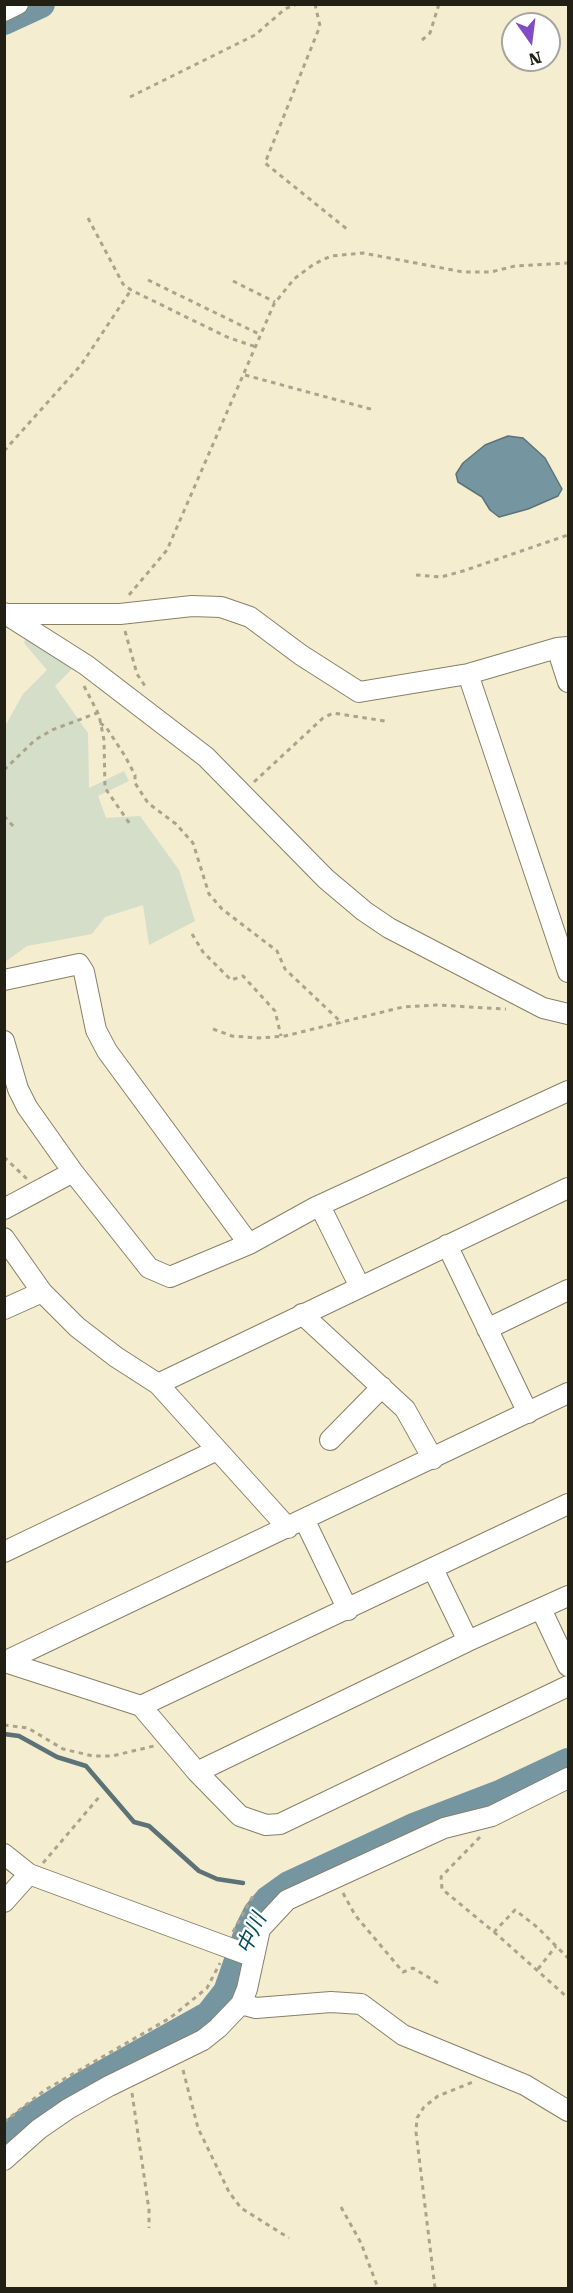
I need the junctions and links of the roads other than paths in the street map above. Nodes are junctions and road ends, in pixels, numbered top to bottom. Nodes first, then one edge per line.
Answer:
1 (18, 4) edge
2 (4, 11) edge
3 (6, 614) edge
4 (563, 648) edge
5 (468, 674) junction
6 (568, 682) edge
7 (561, 926) edge
8 (568, 972) edge
9 (4, 980) edge
10 (568, 1014) edge
11 (4, 1041) edge
12 (568, 1091) edge
13 (73, 1172) junction
14 (568, 1188) edge
15 (320, 1206) junction
16 (4, 1209) edge
17 (4, 1238) edge
18 (249, 1244) junction
19 (447, 1245) junction
20 (360, 1287) junction
21 (568, 1290) edge
22 (42, 1292) junction
23 (4, 1309) edge
24 (302, 1314) junction
25 (487, 1329) junction
26 (158, 1384) junction
27 (382, 1387) junction
28 (568, 1393) edge
29 (528, 1413) junction
30 (330, 1440) dead end
31 (217, 1450) junction
32 (433, 1459) junction
33 (568, 1504) edge
34 (296, 1523) junction
35 (4, 1552) edge
36 (433, 1569) junction
37 (568, 1596) edge
38 (541, 1609) junction
39 (348, 1610) junction
40 (468, 1641) junction
41 (5, 1662) edge
42 (568, 1666) edge
43 (568, 1686) edge
44 (141, 1706) junction
45 (197, 1772) junction
46 (568, 1778) edge
47 (4, 1854) edge
48 (33, 1875) junction
49 (4, 1902) edge
50 (254, 1957) junction
51 (241, 2004) junction
52 (568, 2111) edge
53 (4, 2160) edge

1 - 2 street
3 - 5 street
3 - 10 street
4 - 5 street
4 - 6 street
5 - 7 street
7 - 8 street
9 - 18 street
11 - 13 street
12 - 15 street
13 - 16 street
13 - 18 street
14 - 19 street
15 - 18 street
15 - 20 street
17 - 22 street
19 - 20 street
19 - 25 street
20 - 24 street
21 - 25 street
22 - 23 street
22 - 26 street
24 - 26 street
24 - 27 street
25 - 29 street
26 - 31 street
27 - 30 street
27 - 32 street
28 - 29 street
29 - 32 street
31 - 34 street
31 - 35 street
32 - 34 street
33 - 36 street
34 - 39 street
34 - 41 street
36 - 39 street
36 - 40 street
37 - 38 street
38 - 40 street
38 - 42 street
39 - 44 street
40 - 45 street
41 - 44 street
43 - 45 street
44 - 45 street
46 - 50 street
47 - 48 street
48 - 49 street
48 - 50 street
50 - 51 street
51 - 52 street
51 - 53 street

